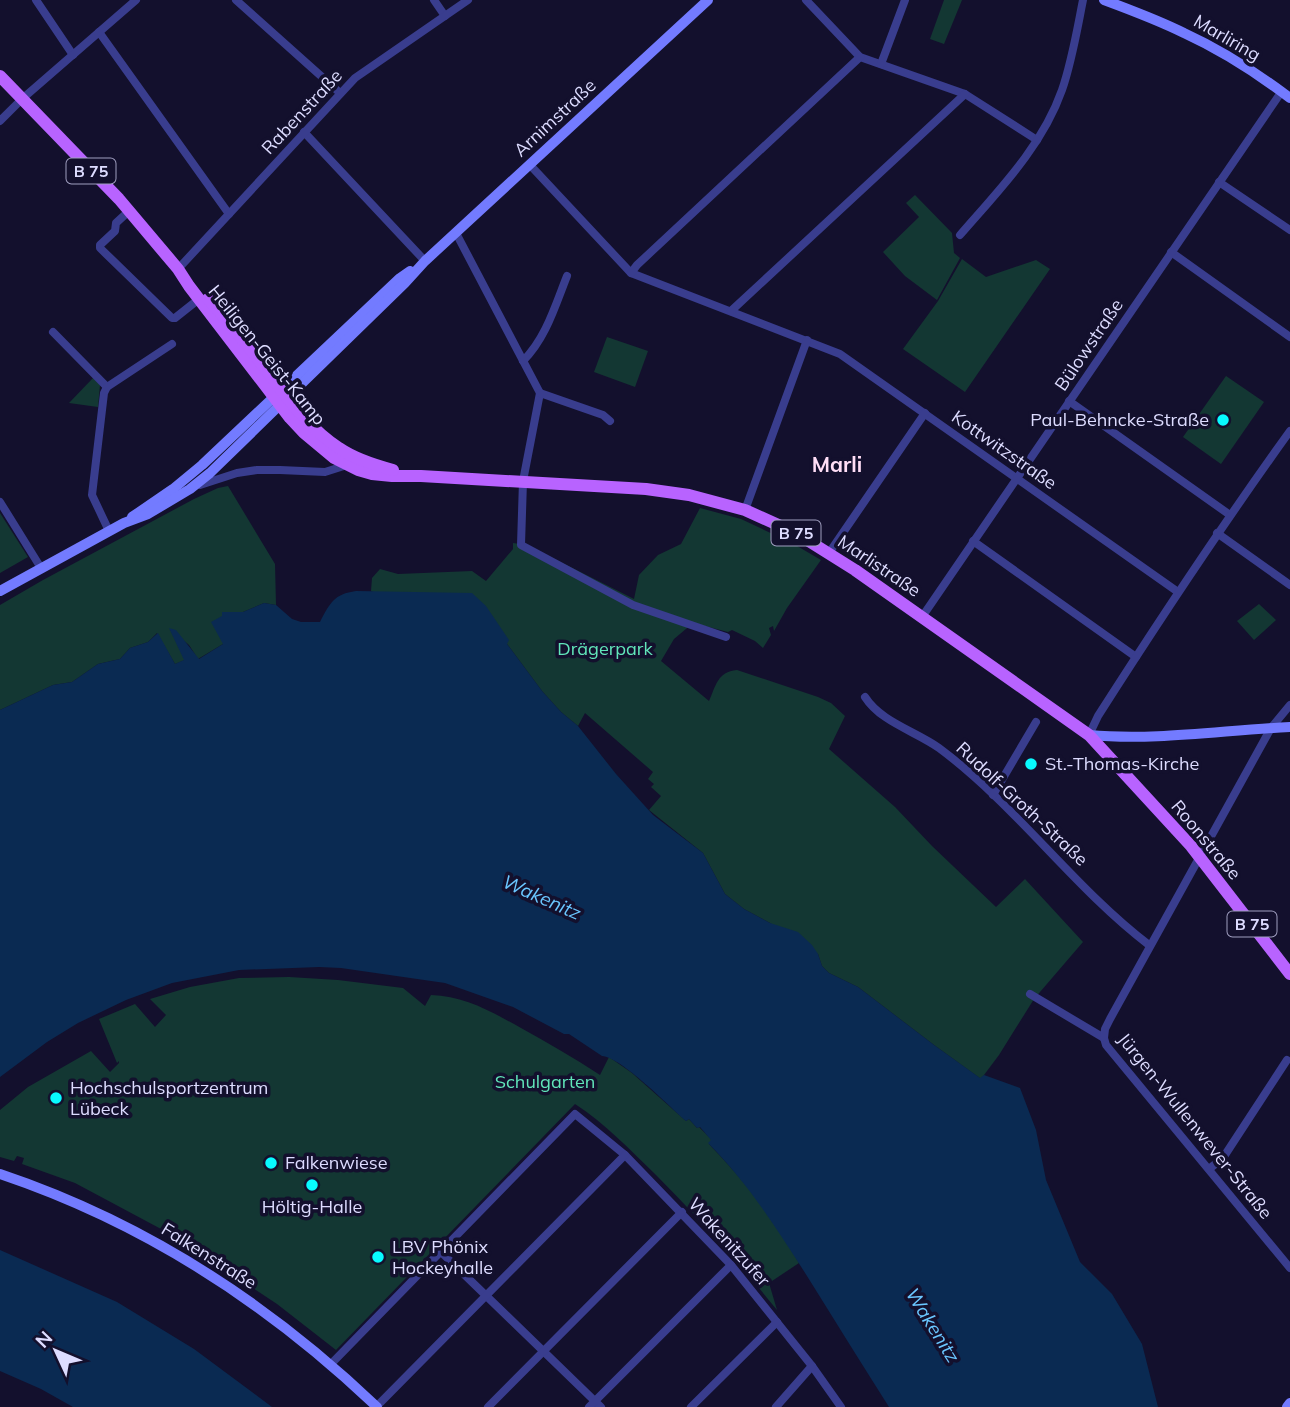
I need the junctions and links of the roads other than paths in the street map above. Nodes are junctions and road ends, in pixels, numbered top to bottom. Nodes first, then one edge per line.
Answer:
1 (36, 0) edge
2 (135, 0) edge
3 (236, 0) edge
4 (434, 0) edge
5 (468, 0) edge
6 (708, 0) edge
7 (806, 0) edge
8 (905, 0) edge
9 (1083, 0) edge
10 (1104, 0) edge
11 (445, 16) junction
12 (99, 32) junction
13 (73, 55) junction
14 (860, 57) junction
15 (881, 64) junction
16 (0, 76) edge
17 (340, 93) junction
18 (965, 94) junction
19 (1286, 94) edge
20 (22, 99) junction
21 (0, 121) edge
22 (304, 132) junction
23 (1037, 140) junction
24 (530, 165) junction
25 (1219, 183) junction
26 (129, 211) junction
27 (229, 214) junction
28 (1290, 230) edge
29 (456, 233) junction
30 (960, 235) dead end
31 (1171, 252) junction
32 (425, 261) junction
33 (178, 269) junction
34 (631, 272) junction
35 (567, 276) dead end
36 (200, 299) junction
37 (731, 311) junction
38 (52, 332) dead end
39 (1290, 337) edge
40 (807, 340) junction
41 (172, 344) dead end
42 (523, 361) junction
43 (107, 387) junction
44 (540, 393) junction
45 (281, 397) junction
46 (1069, 401) junction
47 (925, 413) junction
48 (610, 421) dead end
49 (1289, 435) edge
50 (220, 456) junction
51 (347, 465) junction
52 (374, 469) junction
53 (234, 473) junction
54 (1016, 478) junction
55 (523, 481) junction
56 (190, 489) junction
57 (0, 502) edge
58 (745, 510) junction
59 (1230, 515) junction
60 (124, 523) junction
61 (109, 531) junction
62 (1217, 533) junction
63 (973, 541) junction
64 (829, 553) junction
65 (41, 568) junction
66 (1290, 585) edge
67 (0, 591) edge
68 (1178, 592) junction
69 (922, 617) junction
70 (726, 638) dead end
71 (1136, 657) junction
72 (865, 696) dead end
73 (1290, 705) edge
74 (1037, 722) dead end
75 (1290, 727) edge
76 (1271, 728) junction
77 (1090, 735) junction
78 (993, 794) junction
79 (1199, 856) junction
80 (1149, 945) junction
81 (1290, 974) edge
82 (1030, 994) dead end
83 (1104, 1038) junction
84 (1287, 1060) dead end
85 (625, 1154) junction
86 (1209, 1169) junction
87 (0, 1174) edge
88 (682, 1212) junction
89 (441, 1252) junction
90 (732, 1265) junction
91 (1290, 1268) edge
92 (485, 1295) junction
93 (777, 1322) junction
94 (543, 1351) junction
95 (331, 1364) junction
96 (812, 1366) junction
97 (595, 1405) edge
98 (377, 1407) edge
99 (488, 1407) edge
100 (691, 1407) edge
101 (776, 1407) edge
102 (841, 1407) edge

1 - 13 street
2 - 12 street
3 - 17 street
4 - 11 street
5 - 11 street, Rabenstraße
6 - 24 main road, Arnimstraße
7 - 14 street
8 - 15 street
9 - 23 street
10 - 19 main road, Marliring
11 - 17 street, Rabenstraße
12 - 13 street
12 - 27 street
13 - 20 street
14 - 15 street
14 - 34 street
15 - 18 street
16 - 20 main road, Heiligen-Geist-Kamp / B 75
17 - 22 street, Rabenstraße
18 - 23 street
18 - 37 street
19 - 25 street, Bülowstraße
20 - 21 street
20 - 26 main road, Heiligen-Geist-Kamp / B 75
22 - 27 street, Rabenstraße
22 - 32 street
23 - 30 street
24 - 29 main road, Arnimstraße
24 - 34 street
25 - 28 street
25 - 31 street, Bülowstraße
26 - 33 main road, Heiligen-Geist-Kamp / B 75
26 - 36 street
27 - 33 street, Rabenstraße
29 - 32 main road, Arnimstraße
29 - 42 street
31 - 39 street
31 - 46 street, Bülowstraße
32 - 45 main road, Arnimstraße
33 - 36 main road, Heiligen-Geist-Kamp / B 75
33 - 45 main road, Heiligen-Geist-Kamp / B 75
34 - 37 street, Kottwitzstraße
35 - 42 street
36 - 45 main road, Heiligen-Geist-Kamp / B 75
37 - 40 street, Kottwitzstraße
38 - 43 street
40 - 47 street, Kottwitzstraße
40 - 58 street
41 - 43 street
42 - 44 street
43 - 61 street
44 - 48 street
44 - 55 street
45 - 50 main road, Arnimstraße
45 - 51 main road, Heiligen-Geist-Kamp / B 75
45 - 52 main road, Heiligen-Geist-Kamp / B 75
46 - 54 street, Bülowstraße
46 - 59 street
47 - 54 street, Kottwitzstraße
47 - 64 street
49 - 59 street
50 - 53 street
50 - 56 main road
50 - 60 main road
51 - 52 main road, Heiligen-Geist-Kamp / B 75
51 - 53 street
52 - 55 main road, Marlistraße / B 75
53 - 56 street
54 - 63 street, Bülowstraße
54 - 68 street, Kottwitzstraße
55 - 58 main road, Marlistraße / B 75
55 - 70 street
56 - 60 main road
57 - 65 street
58 - 64 main road, Marlistraße / B 75
59 - 62 street
60 - 61 main road
61 - 65 main road
62 - 66 street
62 - 68 street
63 - 69 street, Bülowstraße
63 - 71 street
64 - 69 main road, Marlistraße / B 75
65 - 67 main road
68 - 71 street
69 - 77 main road, Marlistraße / B 75
71 - 77 street
72 - 78 street, Rudolf-Groth-Straße
73 - 76 street
74 - 78 street
75 - 76 main road
76 - 77 main road
76 - 79 street
77 - 79 main road, Roonstraße / B 75
78 - 80 street, Rudolf-Groth-Straße
79 - 80 street
79 - 81 main road, Roonstraße / B 75
80 - 83 street
82 - 83 street, Jürgen-Wullenwever-Straße
83 - 86 street, Jürgen-Wullenwever-Straße
84 - 86 street
85 - 88 street, Wakenitzufer
85 - 89 street, Wakenitzufer
85 - 92 street
86 - 91 street, Jürgen-Wullenwever-Straße
87 - 95 main road, Falkenstraße
88 - 90 street, Wakenitzufer
88 - 94 street
89 - 92 street
89 - 95 street
90 - 93 street, Wakenitzufer
90 - 97 street
92 - 94 street
92 - 98 street
93 - 96 street, Wakenitzufer
93 - 100 street
94 - 97 street
94 - 99 street
95 - 98 main road, Falkenstraße
96 - 101 street
96 - 102 street, Wakenitzufer

